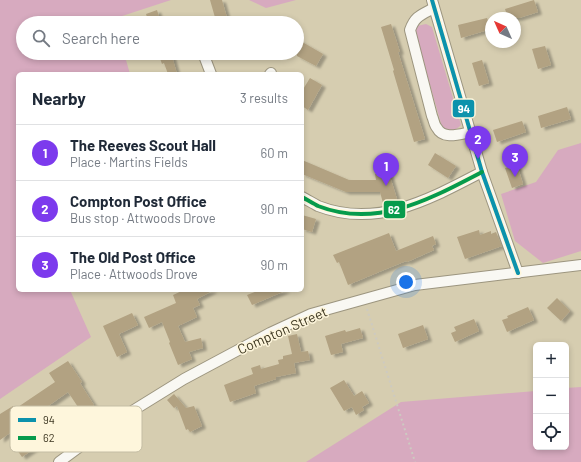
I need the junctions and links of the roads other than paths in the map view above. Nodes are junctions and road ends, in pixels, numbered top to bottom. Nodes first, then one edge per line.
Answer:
1 (433, 4) edge
2 (206, 60) edge
3 (210, 72) edge
4 (471, 132) junction
5 (482, 172) junction
6 (304, 198) edge
7 (581, 265) edge
8 (518, 273) junction
9 (140, 406) edge
10 (73, 452) edge
11 (59, 462) edge

1 - 4 street
1 - 4 street
2 - 3 street
4 - 5 street
5 - 6 street
5 - 8 street
7 - 8 street, Compton Street
8 - 9 street, Compton Street
10 - 11 street, Compton Street

